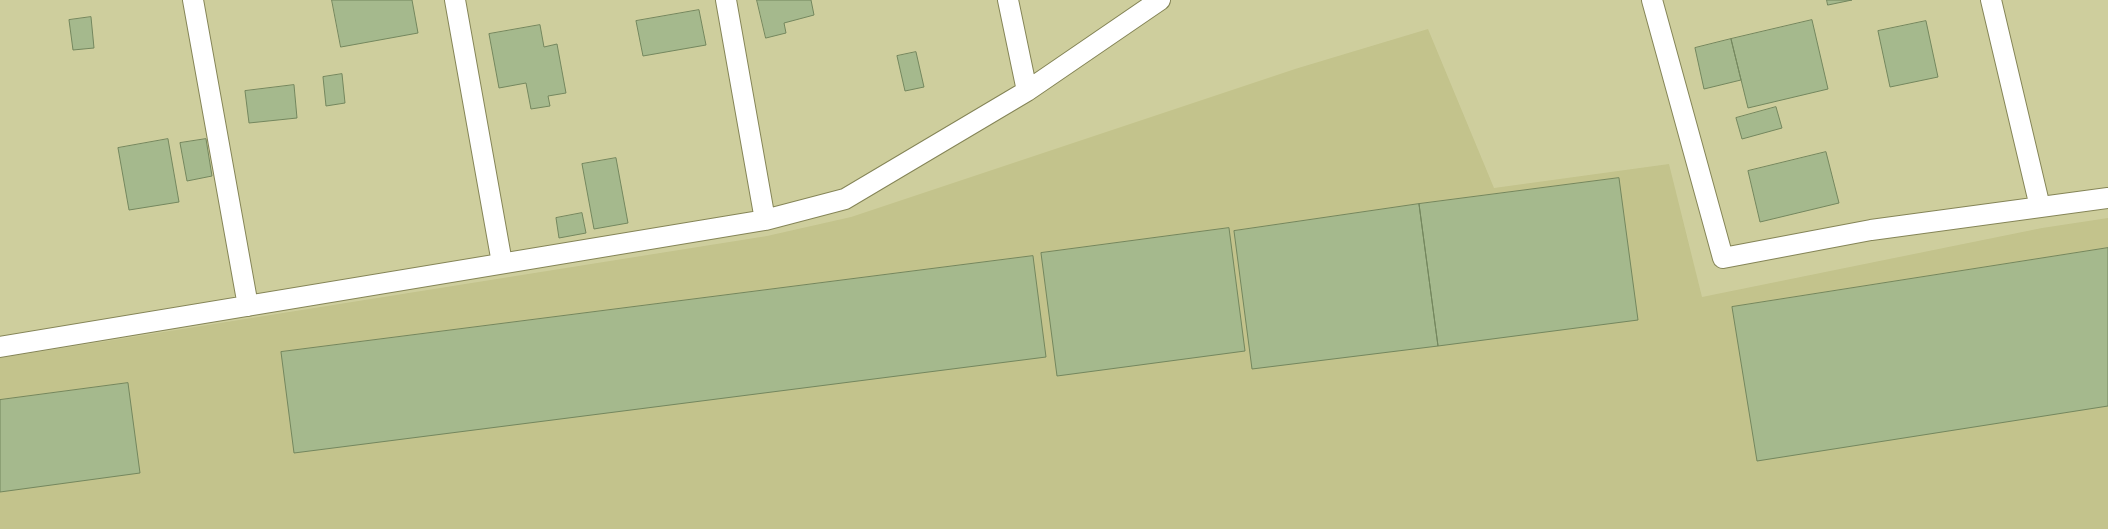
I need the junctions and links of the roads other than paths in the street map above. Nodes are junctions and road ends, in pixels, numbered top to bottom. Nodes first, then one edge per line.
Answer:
1 (193, 0) edge
2 (455, 0) edge
3 (726, 0) edge
4 (1008, 0) edge
5 (1160, 0) edge
6 (1652, 0) edge
7 (1991, 0) edge
8 (1027, 90) junction
9 (2108, 198) edge
10 (2040, 207) junction
11 (765, 220) junction
12 (502, 263) junction
13 (248, 306) junction
14 (0, 347) edge

1 - 13 lane
2 - 12 lane
3 - 11 lane
4 - 8 lane
5 - 8 lane
6 - 10 lane
7 - 10 lane
8 - 11 lane
9 - 10 lane
11 - 12 lane
12 - 13 lane
13 - 14 lane

